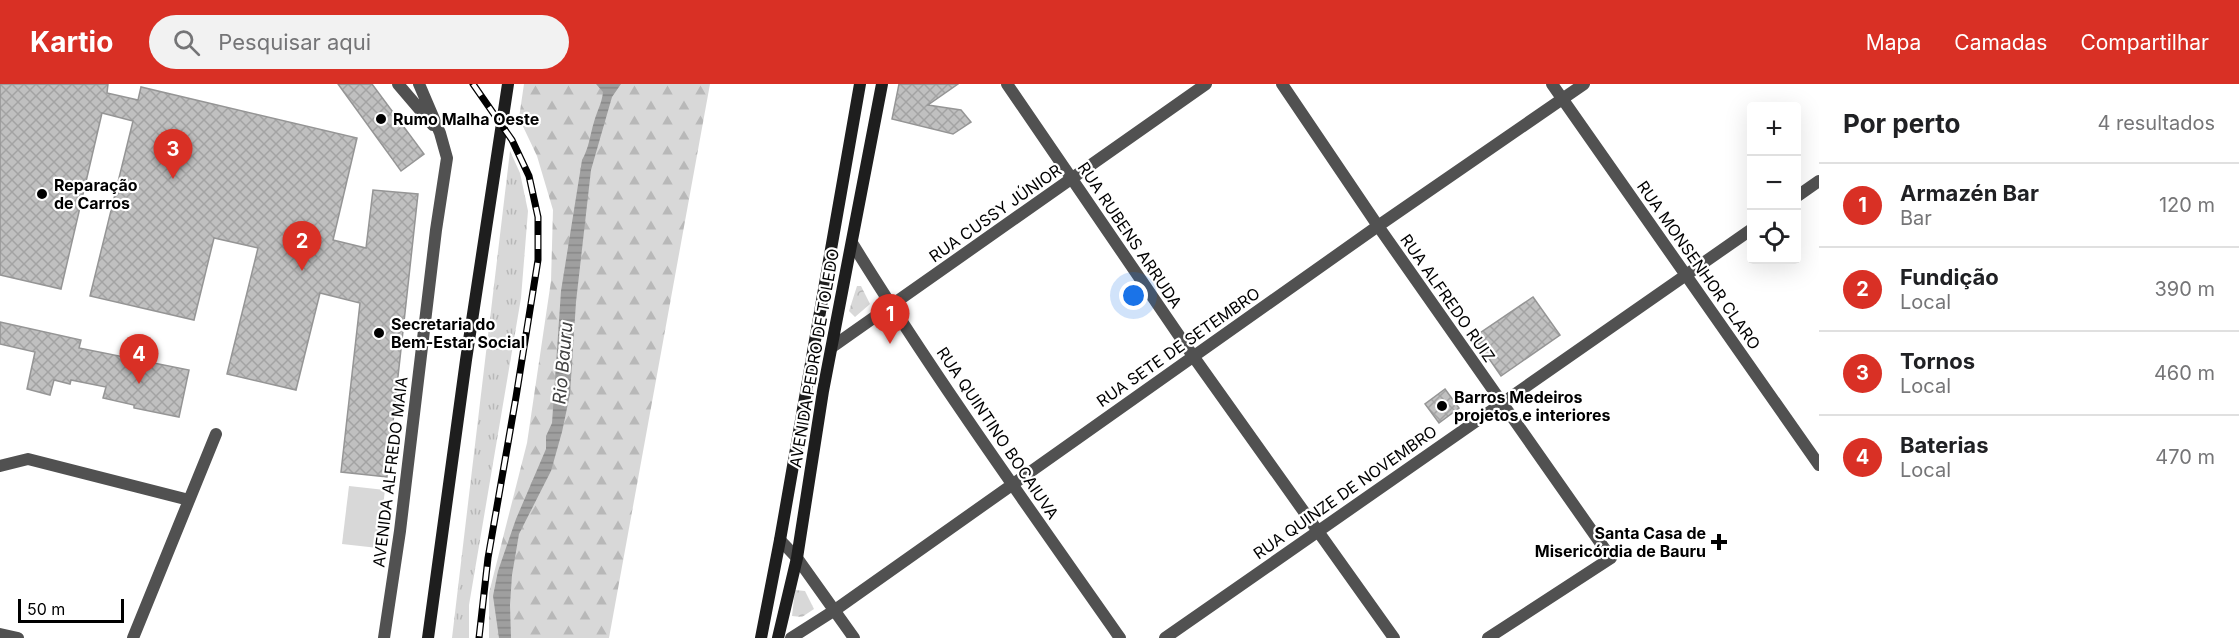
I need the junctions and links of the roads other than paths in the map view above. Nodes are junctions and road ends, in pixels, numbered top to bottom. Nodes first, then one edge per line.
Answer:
1 (398, 84) edge
2 (418, 84) edge
3 (508, 84) edge
4 (860, 84) edge
5 (882, 84) edge
6 (1007, 84) edge
7 (1206, 84) edge
8 (1282, 84) edge
9 (1552, 84) edge
10 (1584, 84) edge
11 (1563, 99) junction
12 (440, 133) junction
13 (1072, 179) junction
14 (1819, 181) edge
15 (1801, 194) edge
16 (1378, 226) junction
17 (1747, 233) edge
18 (852, 243) junction
19 (1686, 276) junction
20 (891, 306) junction
21 (832, 346) junction
22 (1193, 356) junction
23 (806, 388) junction
24 (823, 392) junction
25 (1501, 403) junction
26 (216, 434) dead end
27 (1819, 465) edge
28 (0, 466) edge
29 (1012, 484) junction
30 (189, 500) junction
31 (1318, 531) junction
32 (780, 540) junction
33 (797, 558) junction
34 (834, 610) junction
35 (0, 634) edge
36 (18, 638) edge
37 (133, 638) edge
38 (384, 638) edge
39 (428, 638) edge
40 (761, 638) edge
41 (778, 638) edge
42 (791, 638) edge
43 (854, 638) edge
44 (1120, 638) edge
45 (1165, 638) edge
46 (1394, 638) edge
47 (1488, 638) edge

1 - 12 street, AVENIDA ALFREDO MAIA
2 - 12 street, AVENIDA ALFREDO MAIA
3 - 39 main road
4 - 23 main road, AVENIDA PEDRO DE TOLEDO
5 - 18 main road, AVENIDA PEDRO DE TOLEDO
6 - 13 street, RUA RUBENS ARRUDA
7 - 13 street, RUA CUSSY JÚNIOR
8 - 16 street, RUA ALFREDO RUIZ
9 - 11 street, RUA MONSENHOR CLARO
10 - 11 street, RUA SETE DE SETEMBRO
11 - 16 street, RUA SETE DE SETEMBRO
11 - 19 street, RUA MONSENHOR CLARO
12 - 38 street, AVENIDA ALFREDO MAIA
13 - 20 street, RUA CUSSY JÚNIOR
13 - 22 street, RUA RUBENS ARRUDA
14 - 15 street
16 - 22 street, RUA SETE DE SETEMBRO
16 - 25 street, RUA ALFREDO RUIZ
17 - 19 street, RUA QUINZE DE NOVEMBRO
18 - 20 street, RUA QUINTINO BOCAIUVA
18 - 21 main road, AVENIDA PEDRO DE TOLEDO
19 - 25 street, RUA QUINZE DE NOVEMBRO
19 - 27 street, RUA MONSENHOR CLARO
20 - 21 street, RUA CUSSY JÚNIOR
20 - 29 street, RUA QUINTINO BOCAIUVA
21 - 24 main road, AVENIDA PEDRO DE TOLEDO
22 - 29 street, RUA SETE DE SETEMBRO
22 - 31 street, RUA RUBENS ARRUDA
23 - 24 main road
23 - 32 main road, AVENIDA PEDRO DE TOLEDO
24 - 33 main road, AVENIDA PEDRO DE TOLEDO
25 - 31 street, RUA QUINZE DE NOVEMBRO
25 - 47 street, RUA ALFREDO RUIZ
26 - 30 street
28 - 30 street
29 - 34 street, RUA SETE DE SETEMBRO
29 - 44 street, RUA QUINTINO BOCAIUVA
30 - 37 street
31 - 45 street, RUA QUINZE DE NOVEMBRO
31 - 46 street, RUA RUBENS ARRUDA
32 - 33 street
32 - 40 main road, AVENIDA PEDRO DE TOLEDO
33 - 34 street
33 - 41 main road, AVENIDA PEDRO DE TOLEDO
34 - 42 street, RUA SETE DE SETEMBRO
34 - 43 street
35 - 36 street

